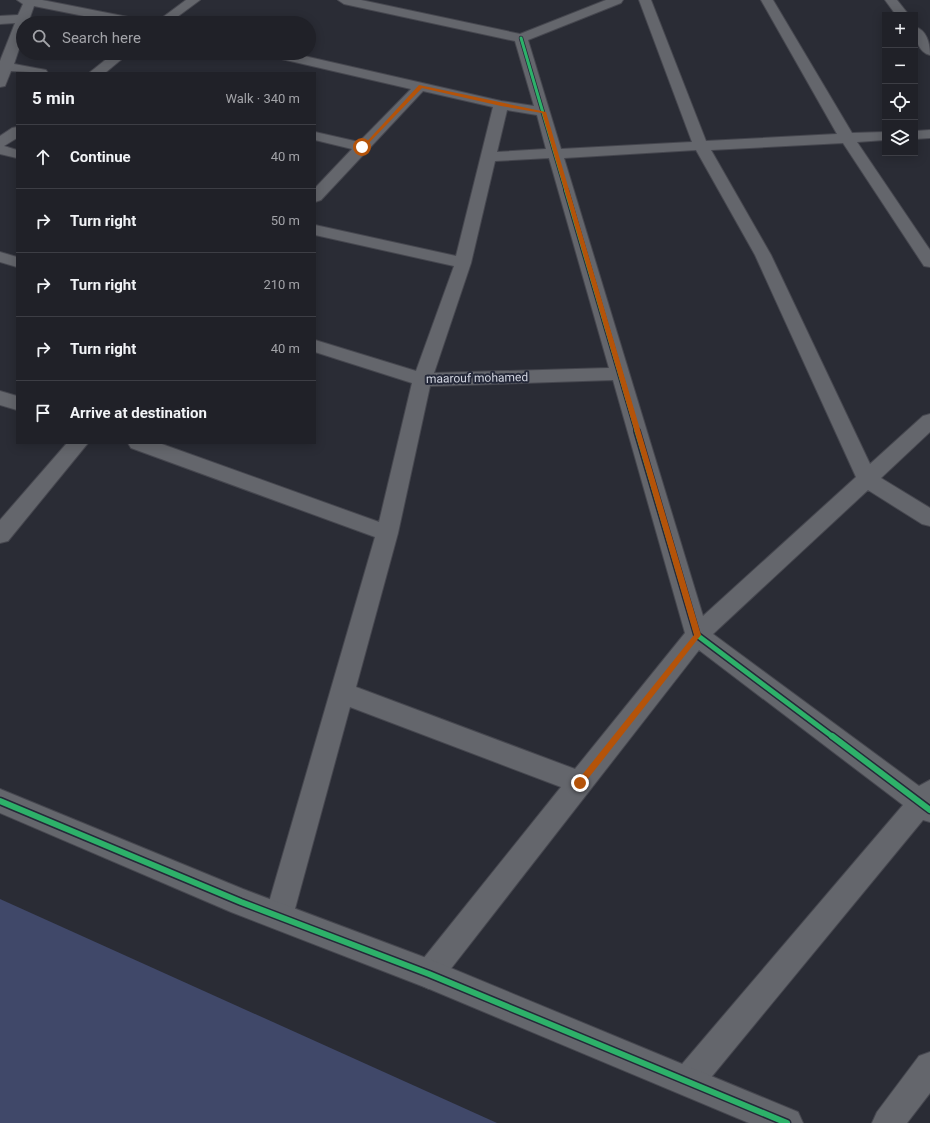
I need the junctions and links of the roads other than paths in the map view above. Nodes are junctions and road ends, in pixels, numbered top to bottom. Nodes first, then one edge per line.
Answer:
1 (27, 0) edge
2 (194, 0) edge
3 (344, 0) edge
4 (617, 0) edge
5 (644, 0) edge
6 (767, 0) edge
7 (891, 0) edge
8 (901, 12) edge
9 (23, 16) edge
10 (104, 16) edge
11 (171, 16) edge
12 (16, 19) edge
13 (0, 20) edge
14 (16, 34) edge
15 (918, 35) edge
16 (521, 38) junction
17 (930, 51) edge
18 (113, 60) edge
19 (304, 60) edge
20 (3, 65) edge
21 (36, 72) edge
22 (97, 72) edge
23 (0, 83) edge
24 (421, 86) junction
25 (501, 105) junction
26 (544, 112) junction
27 (16, 132) edge
28 (930, 134) edge
29 (918, 135) edge
30 (316, 136) edge
31 (882, 136) edge
32 (847, 138) junction
33 (0, 143) edge
34 (701, 146) junction
35 (362, 147) junction
36 (0, 150) edge
37 (555, 153) junction
38 (16, 154) edge
39 (489, 157) junction
40 (316, 196) edge
41 (316, 230) edge
42 (0, 257) edge
43 (16, 262) edge
44 (930, 262) edge
45 (463, 263) junction
46 (316, 346) edge
47 (620, 374) junction
48 (422, 380) junction
49 (0, 398) edge
50 (16, 403) edge
51 (930, 421) edge
52 (77, 444) edge
53 (141, 444) edge
54 (867, 479) junction
55 (930, 518) edge
56 (387, 533) junction
57 (0, 535) edge
58 (697, 635) junction
59 (342, 693) junction
60 (580, 783) junction
61 (0, 801) edge
62 (927, 801) edge
63 (279, 916) junction
64 (429, 974) junction
65 (930, 1067) edge
66 (688, 1081) junction
67 (787, 1123) edge
68 (888, 1123) edge

1 - 9 street
1 - 10 street
2 - 11 street
3 - 16 street
4 - 16 street
5 - 34 street
6 - 32 street
7 - 8 street
12 - 13 street
14 - 20 street
15 - 17 street
16 - 26 street
18 - 22 street
19 - 24 street
20 - 21 street
20 - 23 street
24 - 25 street
24 - 35 street
25 - 26 street
25 - 39 street
26 - 37 street
27 - 33 street
28 - 29 street
30 - 35 street
31 - 32 street
32 - 34 street
32 - 44 street
34 - 37 street
34 - 54 street
35 - 40 street
36 - 38 street
37 - 39 street
37 - 47 street
39 - 45 street
41 - 45 street
42 - 43 street
45 - 48 street
46 - 48 street, maarouf mohamed
47 - 48 street, maarouf mohamed
47 - 58 street
48 - 56 street
49 - 50 street
51 - 54 street
52 - 57 street
53 - 56 street
54 - 55 street
54 - 58 street
56 - 59 street
58 - 60 street
58 - 62 street
59 - 60 street
59 - 63 street
60 - 64 street
61 - 63 street
62 - 66 street
63 - 64 street
64 - 66 street
65 - 68 street
66 - 67 street

